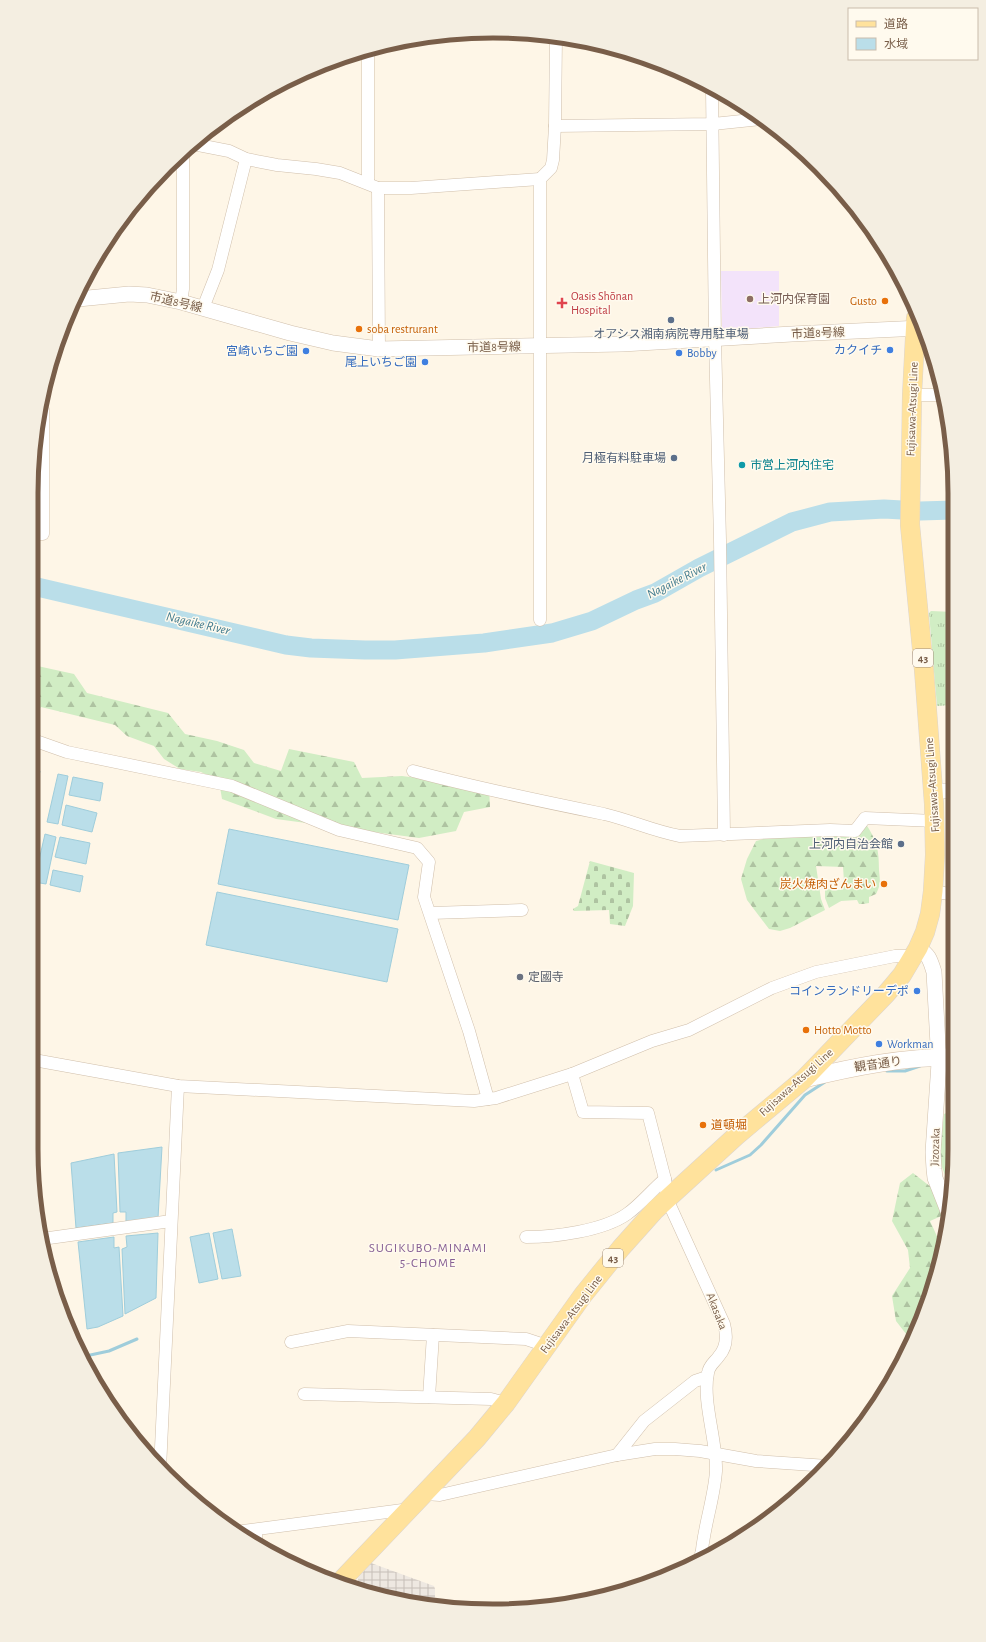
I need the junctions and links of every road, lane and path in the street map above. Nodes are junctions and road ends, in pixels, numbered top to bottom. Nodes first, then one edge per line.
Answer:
1 (556, 43) edge
2 (368, 56) edge
3 (712, 95) edge
4 (753, 120) edge
5 (713, 124) junction
6 (555, 126) junction
7 (200, 145) edge
8 (246, 159) junction
9 (182, 161) edge
10 (540, 180) junction
11 (373, 185) junction
12 (82, 299) edge
13 (181, 302) junction
14 (203, 308) junction
15 (915, 325) edge
16 (918, 331) edge
17 (715, 339) junction
18 (541, 346) junction
19 (379, 349) junction
20 (912, 395) junction
21 (937, 395) edge
22 (42, 437) edge
23 (38, 513) edge
24 (540, 620) dead end
25 (38, 742) edge
26 (413, 771) dead end
27 (933, 791) junction
28 (948, 791) edge
29 (935, 821) junction
30 (724, 835) junction
31 (933, 891) junction
32 (948, 894) edge
33 (522, 910) dead end
34 (431, 913) junction
35 (915, 952) junction
36 (947, 1057) edge
37 (38, 1061) edge
38 (572, 1074) junction
39 (804, 1079) junction
40 (178, 1086) junction
41 (488, 1099) junction
42 (665, 1179) junction
43 (667, 1199) junction
44 (945, 1202) edge
45 (171, 1221) junction
46 (47, 1237) edge
47 (526, 1237) dead end
48 (433, 1335) junction
49 (291, 1342) dead end
50 (547, 1346) junction
51 (708, 1377) junction
52 (304, 1394) dead end
53 (429, 1397) junction
54 (506, 1403) junction
55 (715, 1454) junction
56 (617, 1455) junction
57 (160, 1459) edge
58 (820, 1465) edge
59 (425, 1494) junction
60 (410, 1509) junction
61 (256, 1530) junction
62 (246, 1531) edge
63 (256, 1537) edge
64 (706, 1551) edge
65 (345, 1579) edge

1 - 6 street
2 - 11 street
3 - 5 street
4 - 5 street
5 - 6 street
5 - 17 street
6 - 10 street
7 - 8 street
8 - 11 street
8 - 14 street
9 - 13 street
10 - 11 street
10 - 18 street
11 - 19 street
12 - 13 street, 市道8号線
13 - 14 street, 市道8号線
14 - 19 street, 市道8号線
15 - 17 street, 市道8号線
16 - 20 main road, Fujisawa-Atsugi Line / 43
17 - 18 street, 市道8号線
17 - 30 street
18 - 19 street, 市道8号線
18 - 24 street
20 - 21 street
20 - 27 main road, Fujisawa-Atsugi Line / 43
22 - 23 street
25 - 34 street
26 - 30 street
27 - 28 street
27 - 29 main road, Fujisawa-Atsugi Line / 43
29 - 30 street
29 - 31 main road, Fujisawa-Atsugi Line / 43
31 - 32 street
31 - 35 main road, Fujisawa-Atsugi Line / 43
33 - 34 street
34 - 41 street
35 - 36 street, Jizozaka
35 - 38 street
35 - 39 main road, Fujisawa-Atsugi Line / 43
36 - 39 main road, 観音通り
36 - 44 street, Jizozaka
37 - 40 street
38 - 41 street
38 - 42 street, Akasaka
39 - 43 main road, Fujisawa-Atsugi Line / 43
40 - 41 street
40 - 45 street
42 - 43 street, Akasaka
42 - 47 street
43 - 50 main road, Fujisawa-Atsugi Line / 43
43 - 51 street, Akasaka
45 - 46 street
45 - 57 street
48 - 49 street
48 - 50 street
48 - 53 street
50 - 54 main road, Fujisawa-Atsugi Line / 43
51 - 55 street
51 - 56 street
52 - 53 street
53 - 54 street
54 - 59 main road, Fujisawa-Atsugi Line / 43
55 - 56 street
55 - 58 street
55 - 64 street
56 - 59 street
59 - 60 main road, Fujisawa-Atsugi Line / 43
60 - 61 street
60 - 65 main road, Fujisawa-Atsugi Line / 43
61 - 62 street
61 - 63 street

